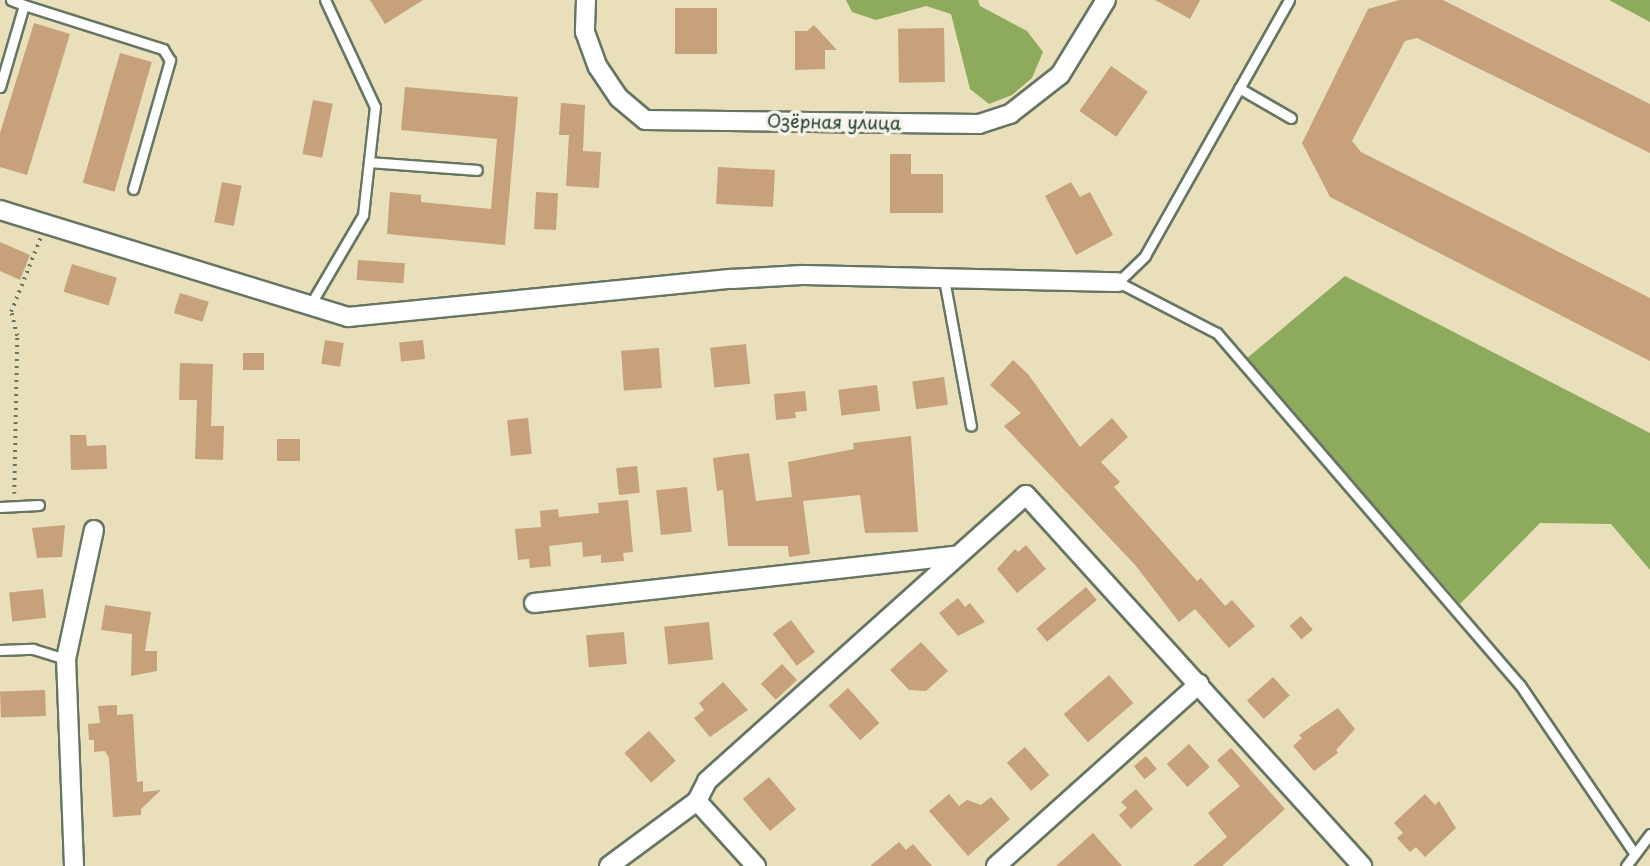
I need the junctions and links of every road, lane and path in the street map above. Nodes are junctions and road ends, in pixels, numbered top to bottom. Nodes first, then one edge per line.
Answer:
1 (11, 0) edge
2 (325, 0) edge
3 (586, 0) edge
4 (1106, 0) edge
5 (1289, 0) edge
6 (24, 5) junction
7 (0, 87) edge
8 (1239, 88) junction
9 (1290, 118) dead end
10 (369, 162) junction
11 (477, 170) dead end
12 (133, 189) dead end
13 (0, 210) edge
14 (46, 225) junction
15 (944, 279) junction
16 (1118, 282) junction
17 (309, 307) junction
18 (971, 426) dead end
19 (38, 505) dead end
20 (13, 506) junction
21 (0, 507) edge
22 (94, 530) dead end
23 (955, 556) junction
24 (534, 603) dead end
25 (0, 650) edge
26 (66, 659) junction
27 (1199, 684) junction
28 (697, 801) junction
29 (1650, 834) edge
30 (1635, 854) junction
31 (74, 866) edge
32 (609, 866) edge
33 (756, 866) edge
34 (996, 866) edge
35 (1363, 866) edge
36 (1626, 866) edge

1 - 6 lane
2 - 10 lane
3 - 4 street, Озёрная улица
5 - 8 lane
6 - 7 lane
6 - 12 lane
8 - 9 lane
8 - 16 lane
10 - 11 lane
10 - 17 lane
13 - 14 street
14 - 17 street
14 - 20 path
15 - 16 street
15 - 17 street
15 - 18 lane
16 - 30 lane
19 - 20 lane
20 - 21 lane
22 - 26 street
23 - 24 street
23 - 27 street
23 - 28 street
25 - 26 lane
26 - 31 street
27 - 34 street
27 - 35 street
28 - 32 street
28 - 33 street
29 - 30 lane
30 - 36 lane

